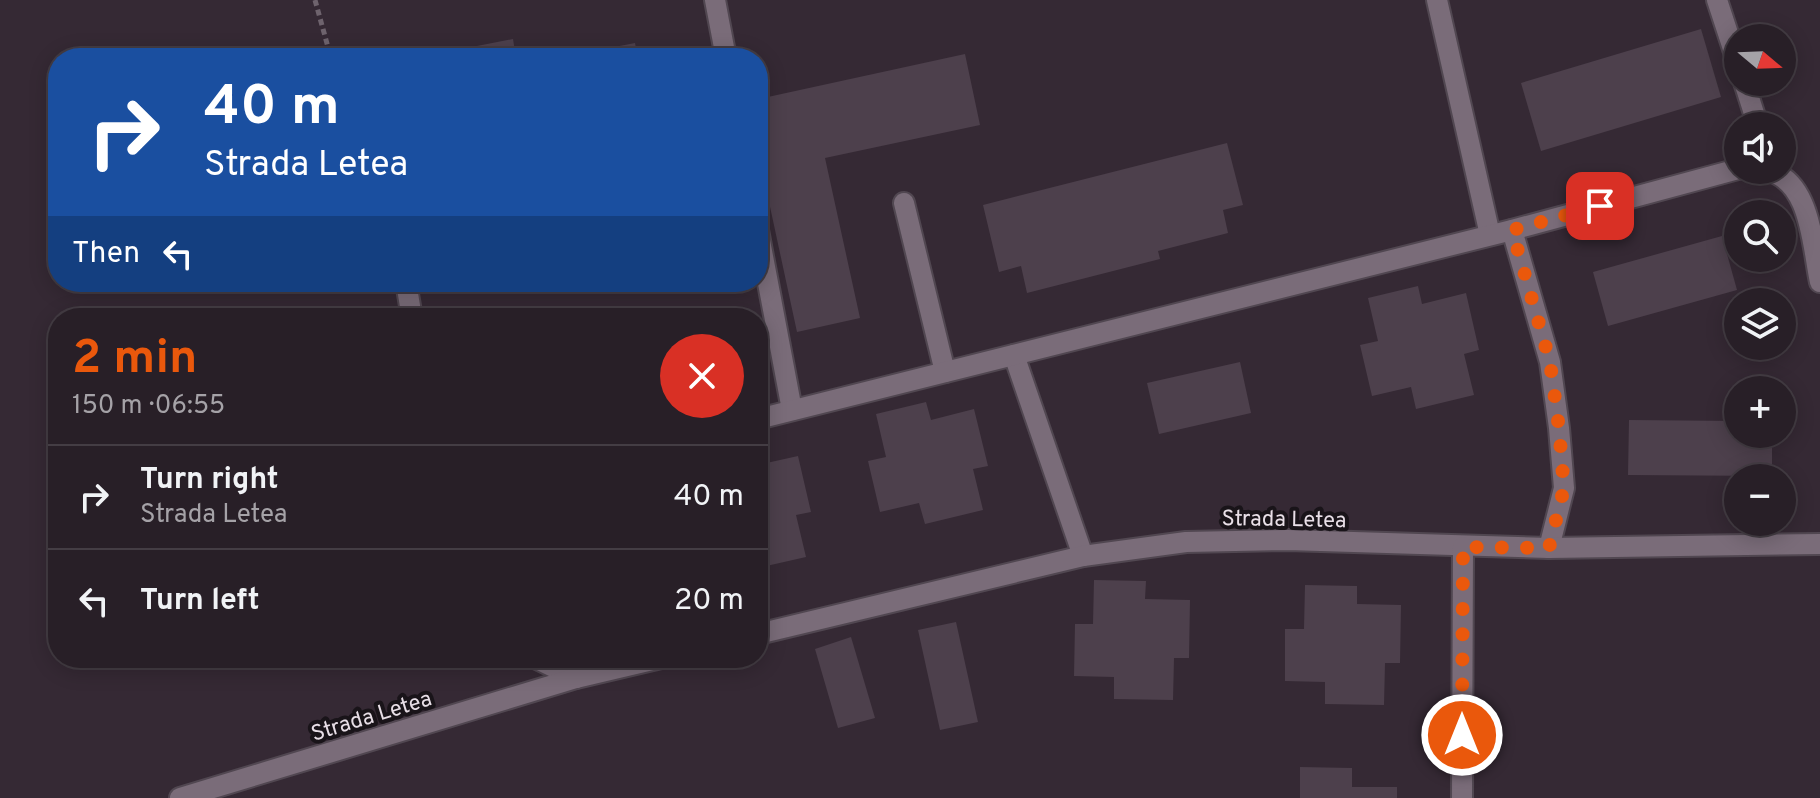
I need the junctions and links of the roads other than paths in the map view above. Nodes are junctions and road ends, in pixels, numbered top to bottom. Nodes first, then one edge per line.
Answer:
1 (715, 0) edge
2 (1437, 0) edge
3 (1717, 0) edge
4 (1725, 24) edge
5 (724, 48) edge
6 (1724, 173) edge
7 (1791, 184) edge
8 (904, 203) dead end
9 (1512, 230) junction
10 (1490, 235) junction
11 (1820, 282) edge
12 (768, 283) edge
13 (1014, 355) junction
14 (945, 372) junction
15 (792, 410) junction
16 (768, 416) edge
17 (1820, 544) edge
18 (1463, 547) junction
19 (1549, 548) junction
20 (1083, 556) junction
21 (768, 632) edge
22 (556, 668) edge
23 (618, 668) edge
24 (576, 678) junction
25 (180, 798) edge
26 (1462, 798) edge

1 - 5 street
2 - 10 street
3 - 4 street
6 - 9 street
7 - 11 street
8 - 14 street
9 - 10 street
9 - 19 street
10 - 13 street
12 - 15 street
13 - 14 street
13 - 20 street
14 - 15 street
15 - 16 street
17 - 19 street, Strada Letea
18 - 19 street, Strada Letea
18 - 20 street, Strada Letea
18 - 26 street
20 - 21 street, Strada Letea
22 - 24 street
23 - 24 street, Strada Letea
24 - 25 street, Strada Letea

